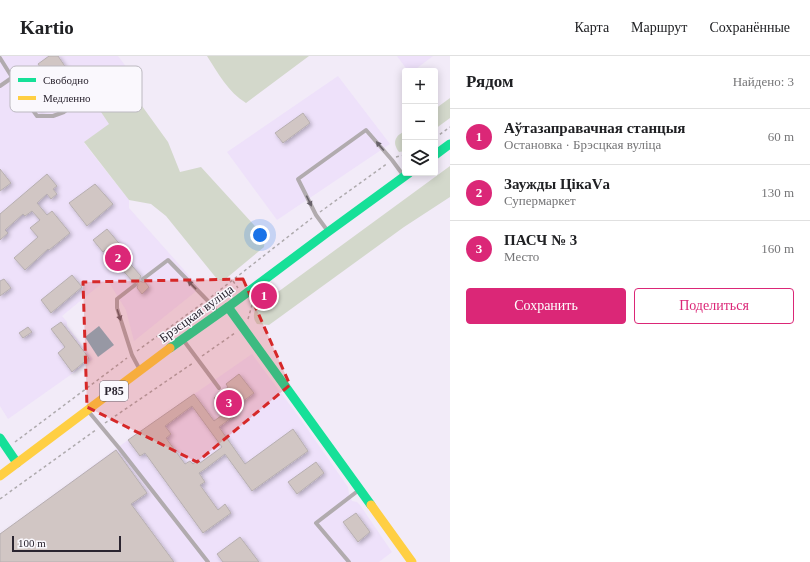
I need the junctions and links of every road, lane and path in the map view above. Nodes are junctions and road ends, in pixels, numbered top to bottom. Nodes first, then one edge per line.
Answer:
1 (0, 58) edge
2 (10, 73) edge
3 (10, 79) edge
4 (0, 86) edge
5 (34, 112) edge
6 (64, 112) edge
7 (450, 127) edge
8 (438, 136) edge
9 (450, 144) edge
10 (438, 152) edge
11 (402, 170) edge
12 (406, 176) edge
13 (328, 232) junction
14 (143, 279) dead end
15 (233, 280) dead end
16 (135, 285) dead end
17 (273, 289) dead end
18 (244, 295) junction
19 (252, 305) junction
20 (228, 307) junction
21 (218, 314) junction
22 (242, 327) junction
23 (182, 339) junction
24 (198, 360) junction
25 (140, 371) junction
26 (219, 388) dead end
27 (87, 411) junction
28 (101, 426) junction
29 (0, 438) edge
30 (17, 463) junction
31 (0, 476) edge
32 (360, 489) junction
33 (0, 499) edge
34 (208, 562) edge
35 (349, 562) edge
36 (412, 562) edge

1 - 2 lane
3 - 4 lane
5 - 6 lane
7 - 8 path
9 - 10 main road
11 -> 13 lane
12 - 13 main road, Брэсцкая вуліца / Р85
13 - 18 main road, Брэсцкая вуліца / Р85
21 -> 14 lane
15 - 18 path
16 -> 25 lane
17 - 19 path
18 - 19 path
18 - 20 main road, Брэсцкая вуліца / Р85
19 - 22 path
20 - 21 main road, Брэсцкая вуліца / Р85
20 - 22 main road
21 - 23 main road, Брэсцкая вуліца / Р85
22 - 24 path
22 - 32 main road
23 - 24 lane
23 - 25 main road, Брэсцкая вуліца / Р85
24 - 26 lane
24 - 28 path
25 - 27 main road, Брэсцкая вуліца / Р85
27 - 28 lane
27 - 30 main road, Брэсцкая вуліца / Р85
28 - 33 path
28 - 34 lane
29 - 30 main road
30 - 31 main road, Брэсцкая вуліца / Р85
32 - 35 lane
32 - 36 main road

